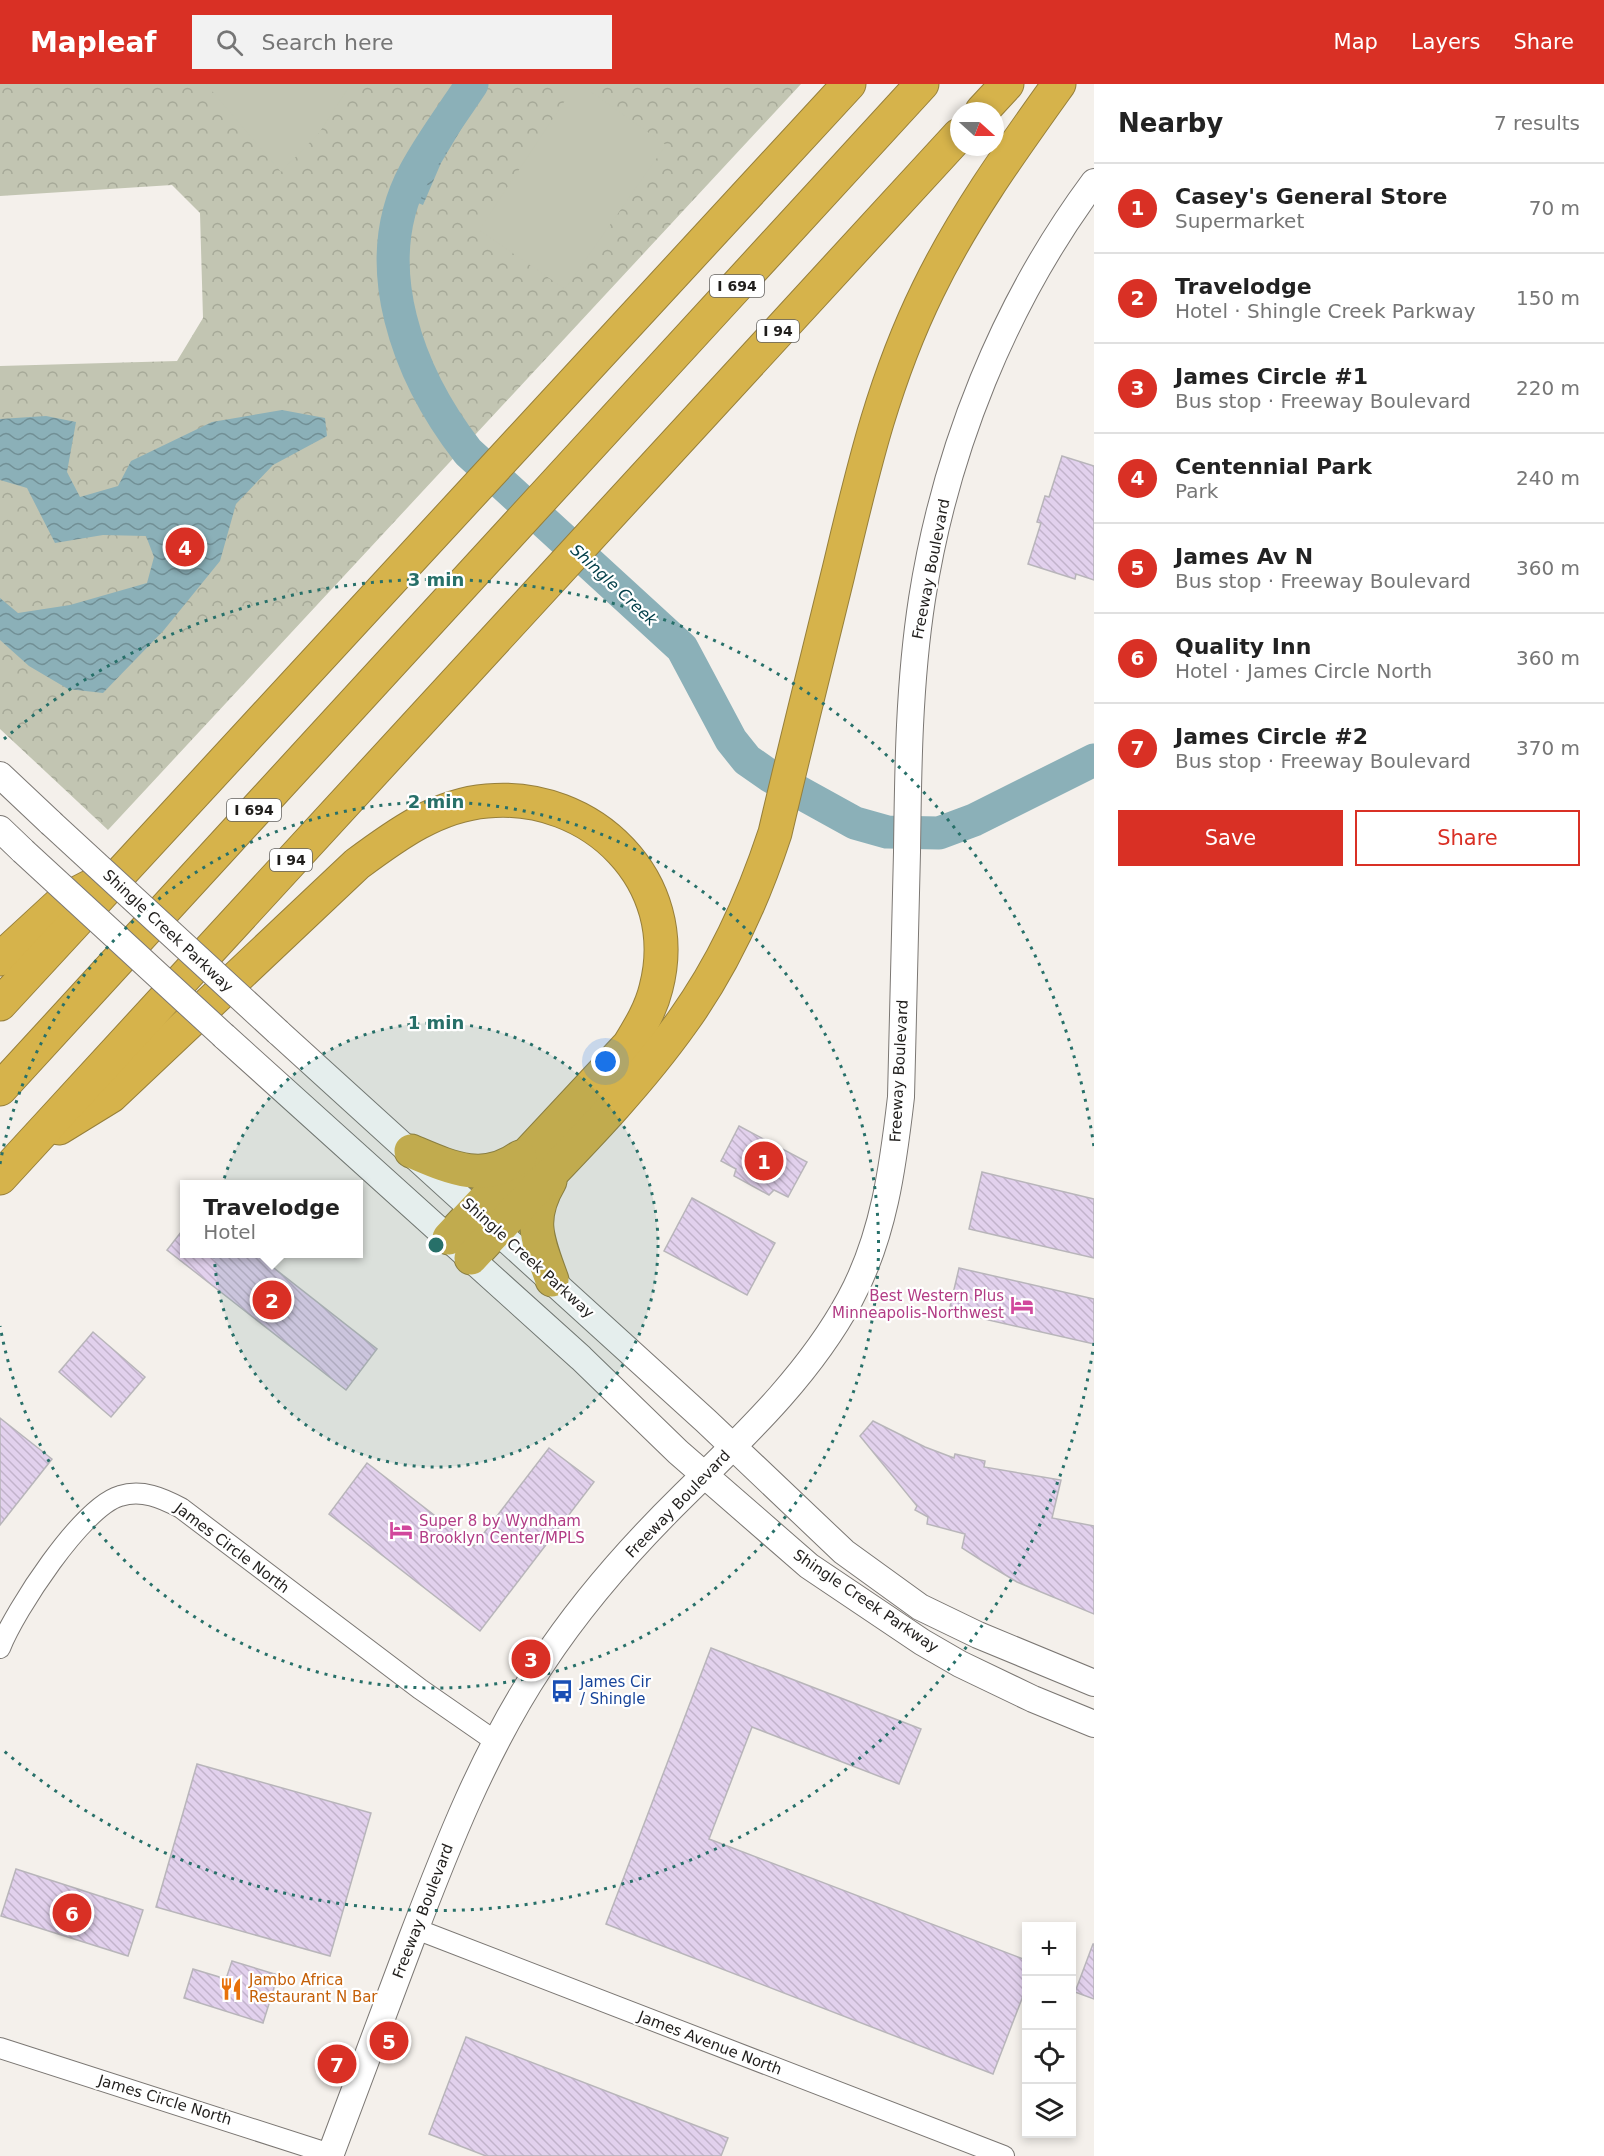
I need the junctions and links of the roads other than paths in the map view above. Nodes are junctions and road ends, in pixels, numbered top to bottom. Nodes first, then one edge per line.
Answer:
1 (849, 84) edge
2 (922, 84) edge
3 (1007, 84) edge
4 (1059, 84) edge
5 (990, 102) edge
6 (950, 145) edge
7 (1094, 182) edge
8 (0, 775) edge
9 (0, 829) edge
10 (122, 871) junction
11 (0, 959) edge
12 (0, 1004) edge
13 (0, 1089) edge
14 (27, 1147) junction
15 (411, 1151) junction
16 (549, 1154) junction
17 (0, 1178) edge
18 (486, 1220) junction
19 (460, 1248) junction
20 (552, 1280) junction
21 (733, 1447) junction
22 (706, 1476) junction
23 (0, 1648) edge
24 (1094, 1683) edge
25 (1094, 1724) edge
26 (495, 1741) junction
27 (416, 1929) junction
28 (0, 2048) edge
29 (330, 2155) edge
30 (1004, 2156) edge

1 - 10 highway
2 - 13 highway, I 694
3 - 5 highway
4 - 16 highway
6 - 14 highway, I 94
7 - 21 street, Freeway Boulevard
8 - 15 street, Shingle Creek Parkway, bridge
9 - 19 street, Shingle Creek Parkway, bridge
10 - 11 highway
10 - 12 highway
14 - 16 highway
14 - 17 highway, I 94
15 - 16 highway
15 - 18 street, Shingle Creek Parkway
16 - 18 highway
16 - 20 highway
18 - 19 highway
18 - 20 street, Shingle Creek Parkway
19 - 22 street, Shingle Creek Parkway
20 - 21 street, Shingle Creek Parkway
21 - 22 street, Freeway Boulevard
21 - 24 street, Shingle Creek Parkway
22 - 25 street, Shingle Creek Parkway
22 - 26 street, Freeway Boulevard
23 - 26 street, James Circle North
26 - 27 street, Freeway Boulevard
27 - 29 street, Freeway Boulevard
27 - 30 street, James Avenue North
28 - 29 street, James Circle North

